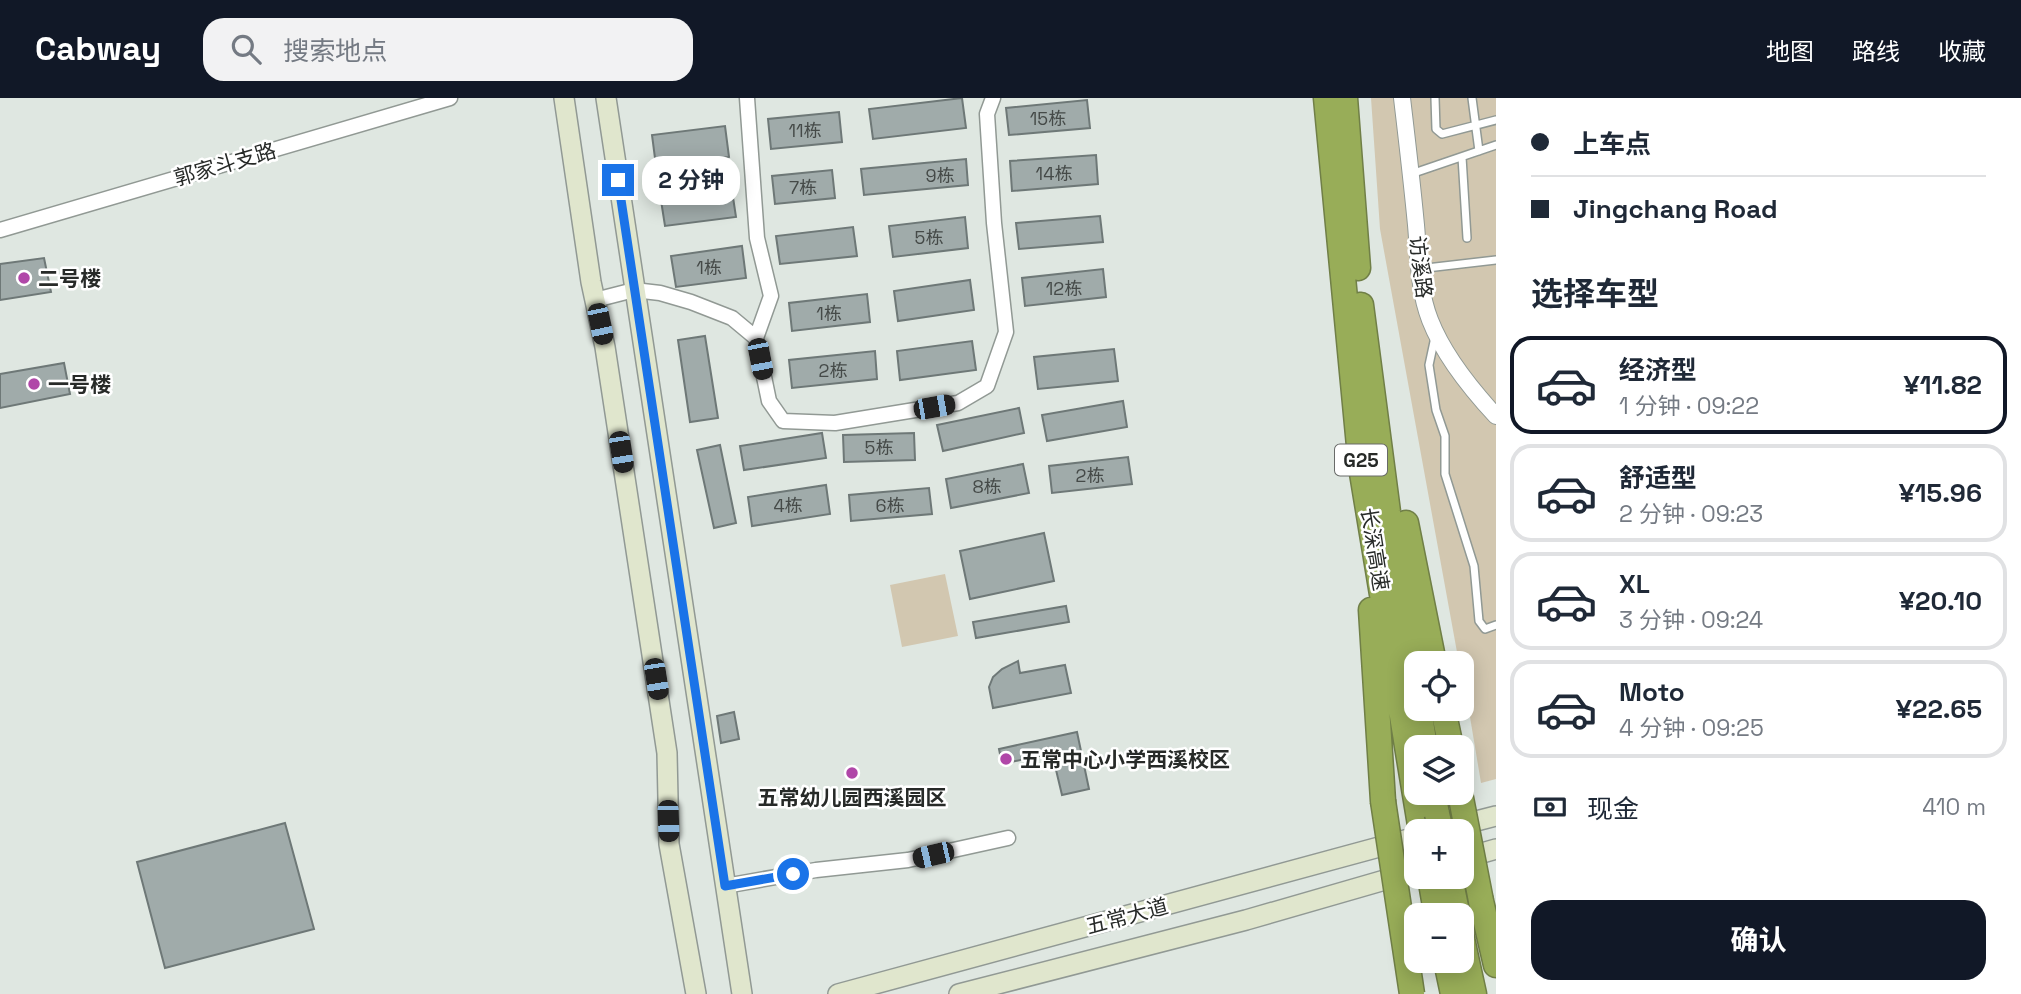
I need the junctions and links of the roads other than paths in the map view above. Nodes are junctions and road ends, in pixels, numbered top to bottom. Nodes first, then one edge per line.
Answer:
1 (450, 98) edge
2 (564, 98) edge
3 (606, 98) edge
4 (747, 98) edge
5 (993, 98) edge
6 (1326, 98) edge
7 (1346, 98) edge
8 (1402, 98) edge
9 (1435, 98) edge
10 (1472, 98) edge
11 (1496, 120) edge
12 (1474, 126) junction
13 (1496, 145) edge
14 (1479, 151) junction
15 (1462, 157) junction
16 (1410, 174) junction
17 (0, 230) edge
18 (1467, 238) dead end
19 (1496, 260) edge
20 (1418, 269) junction
21 (635, 290) junction
22 (595, 300) junction
23 (1361, 301) junction
24 (1436, 333) junction
25 (756, 338) junction
26 (1496, 416) edge
27 (1362, 467) junction
28 (1496, 625) edge
29 (1410, 651) edge
30 (1432, 651) edge
31 (1462, 805) edge
32 (1496, 816) edge
33 (1428, 819) edge
34 (1462, 819) edge
35 (1404, 829) edge
36 (1008, 838) dead end
37 (1496, 849) edge
38 (1474, 855) edge
39 (1404, 875) edge
40 (725, 886) junction
41 (1496, 965) edge
42 (1448, 973) edge
43 (1469, 973) edge
44 (696, 994) edge
45 (743, 994) edge
46 (838, 994) edge
47 (959, 994) edge
48 (1412, 994) edge
49 (1452, 994) edge
50 (1474, 994) edge

1 - 17 street, 郭家斗支路
2 - 22 main road
3 - 21 main road
4 - 25 street
5 - 25 street
6 - 27 highway, 长深高速 / G25
7 - 23 highway, 长深高速 / G25
8 - 16 street, 访溪路
9 - 12 lane
10 - 12 lane
11 - 12 lane
12 - 14 lane
13 - 14 lane
14 - 15 lane
15 - 16 lane
15 - 18 lane
16 - 20 street, 访溪路
19 - 20 lane
20 - 24 street, 访溪路
21 - 22 street
21 - 25 street
21 - 40 main road
22 - 44 main road
23 - 29 highway, 长深高速 / G25
23 - 30 highway
24 - 26 street, 访溪路
24 - 28 lane
27 - 33 highway, 长深高速 / G25
27 - 48 highway, bridge
31 - 41 highway, bridge
32 - 34 main road, 五常大道
35 - 46 main road, 五常大道
36 - 40 street
37 - 38 main road
39 - 47 main road, 五常大道
40 - 45 main road
42 - 49 highway
43 - 50 highway

